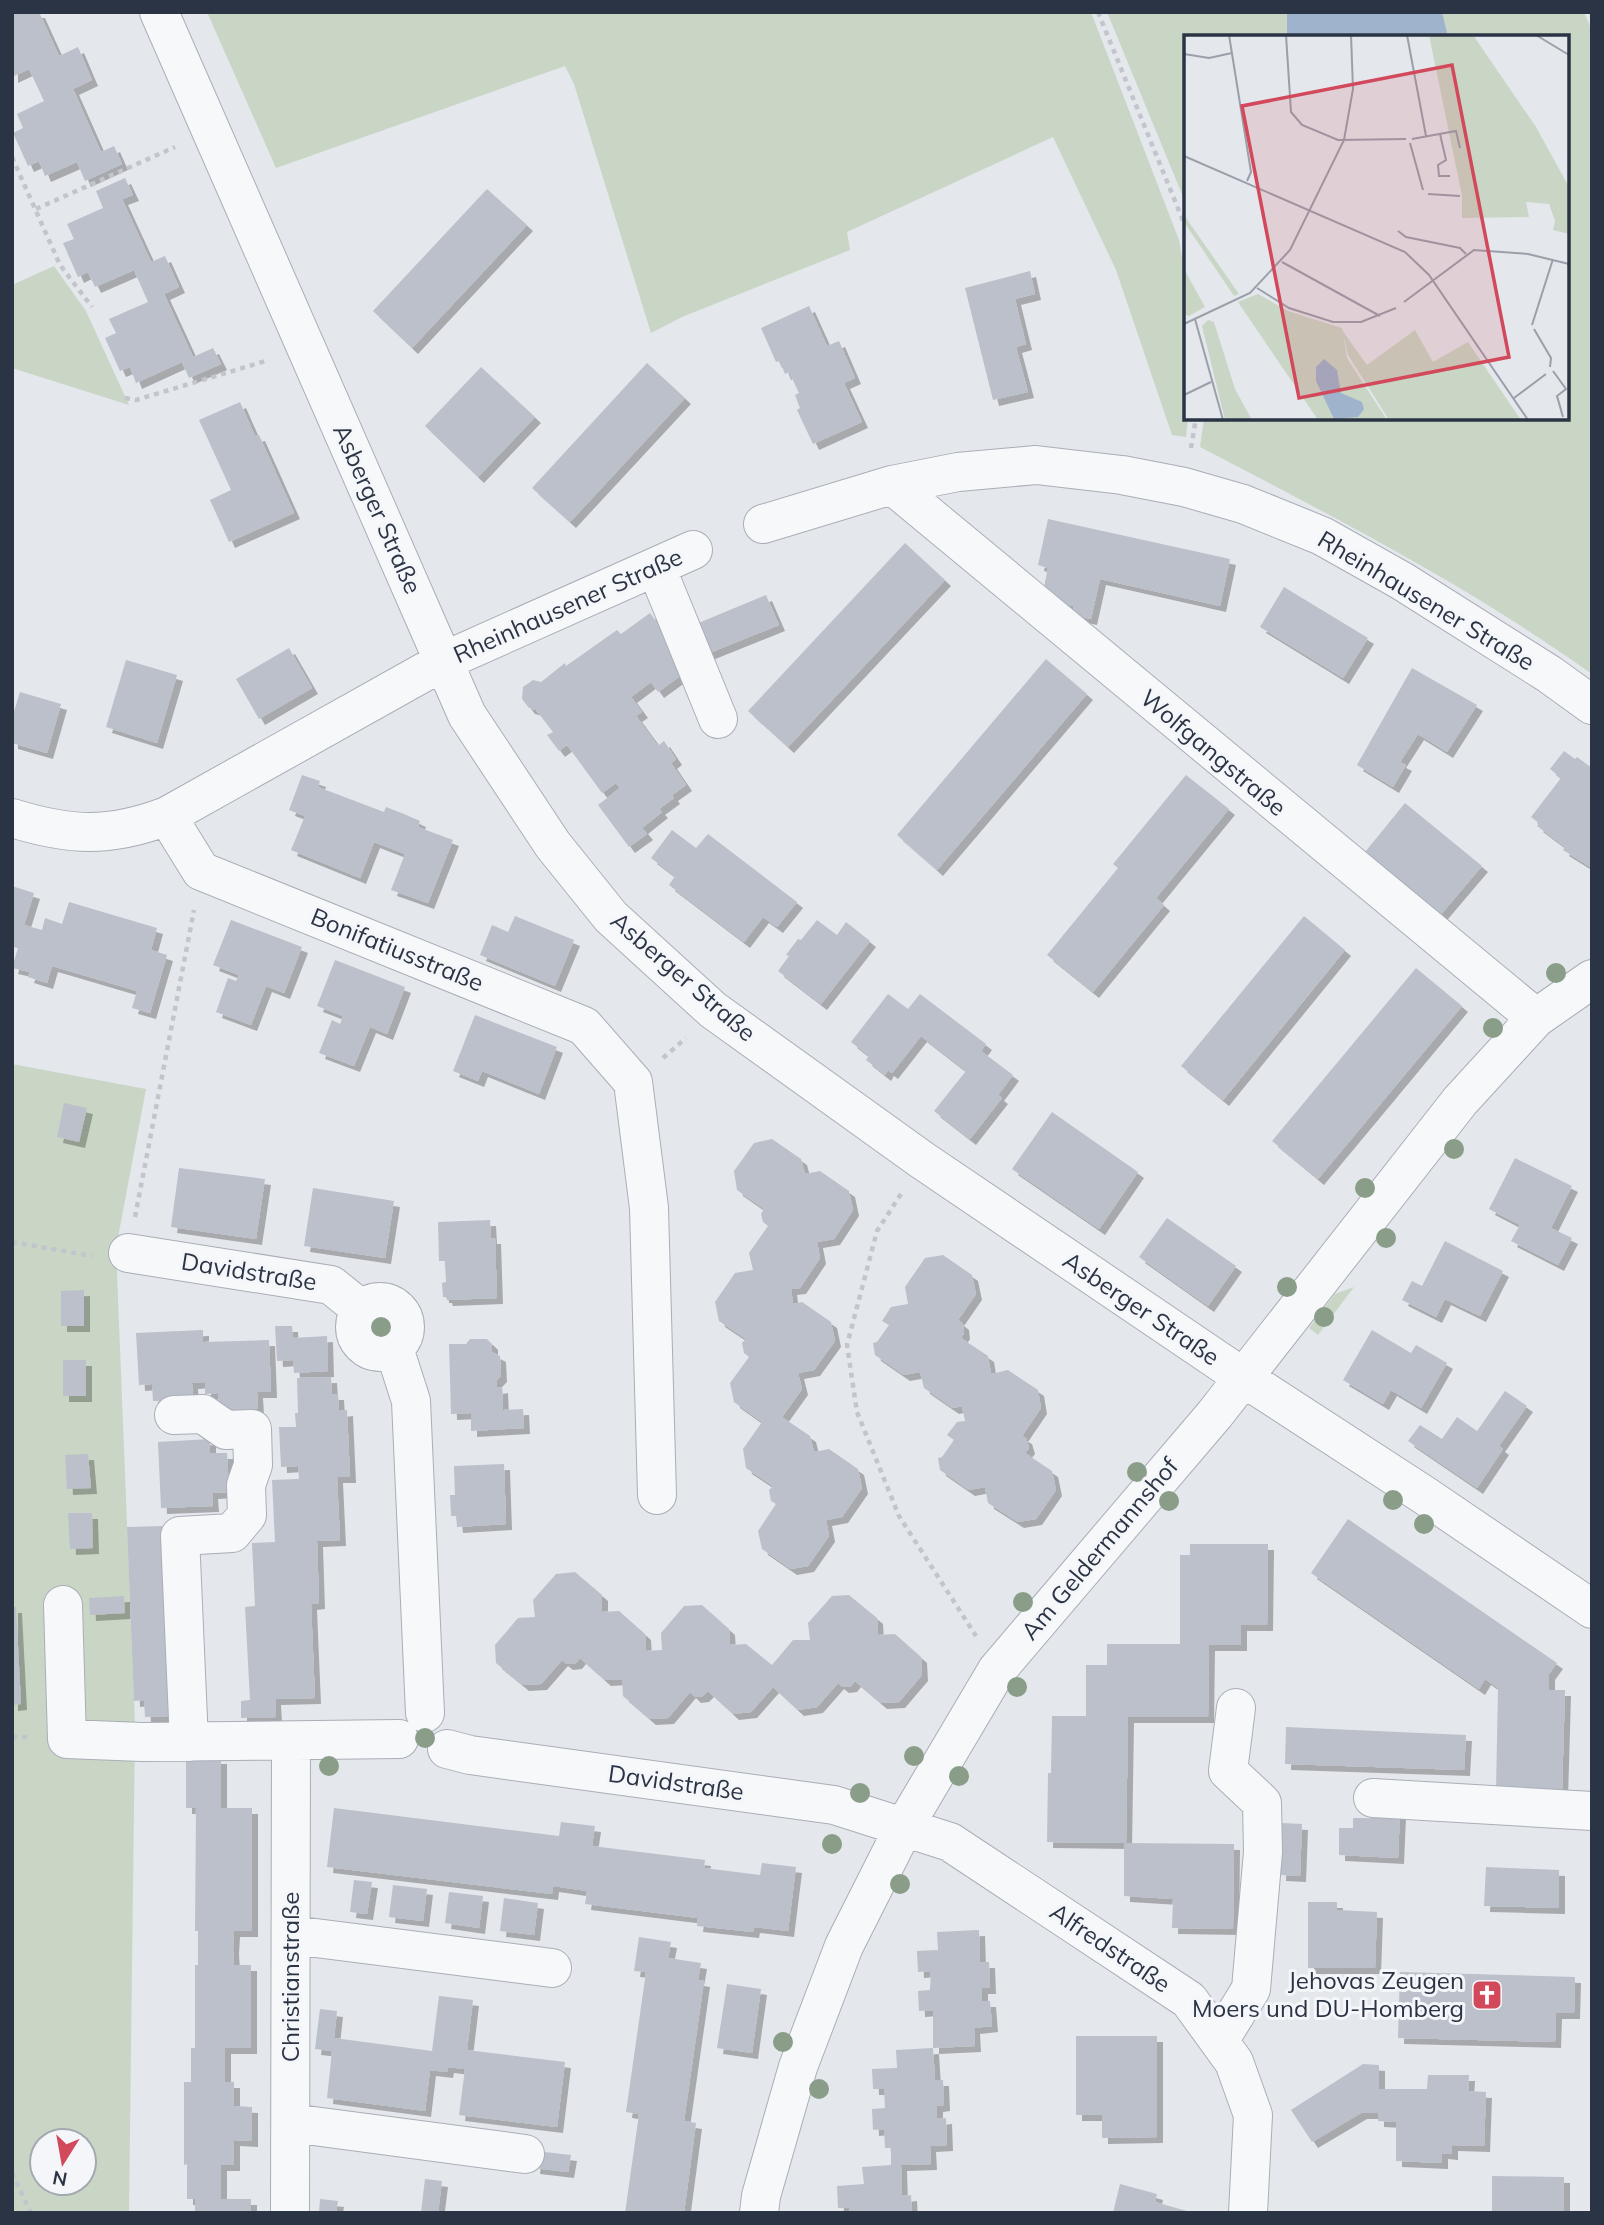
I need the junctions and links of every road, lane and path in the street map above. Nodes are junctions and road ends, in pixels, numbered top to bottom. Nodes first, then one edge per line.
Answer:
1 (159, 12) edge
2 (1098, 12) edge
3 (211, 131) junction
4 (12, 156) edge
5 (36, 209) junction
6 (1184, 223) edge
7 (92, 307) dead end
8 (305, 345) junction
9 (125, 398) dead end
10 (892, 485) junction
11 (763, 524) dead end
12 (693, 550) dead end
13 (656, 567) junction
14 (443, 662) junction
15 (1592, 705) edge
16 (718, 719) dead end
17 (166, 816) junction
18 (12, 818) edge
19 (201, 871) junction
20 (1592, 979) edge
21 (713, 1010) junction
22 (1536, 1018) junction
23 (633, 1082) junction
24 (922, 1160) junction
25 (12, 1242) edge
26 (128, 1253) junction
27 (1244, 1378) junction
28 (174, 1415) dead end
29 (657, 1495) dead end
30 (63, 1605) dead end
31 (1592, 1609) edge
32 (997, 1670) junction
33 (1236, 1708) dead end
34 (412, 1726) junction
35 (291, 1741) junction
36 (189, 1742) junction
37 (1373, 1798) dead end
38 (1592, 1811) edge
39 (904, 1827) junction
40 (292, 1935) junction
41 (552, 1968) dead end
42 (1219, 2041) junction
43 (291, 2123) junction
44 (525, 2154) dead end
45 (12, 2173) edge
46 (31, 2213) edge
47 (290, 2213) edge
48 (759, 2213) edge
49 (1248, 2213) edge

1 - 3 street, Asberger Straße
2 - 6 path
3 - 5 path
3 - 8 street, Asberger Straße
4 - 5 path
5 - 7 path
8 - 9 path
8 - 14 street, Asberger Straße
10 - 11 street, Rheinhausener Straße
10 - 15 street, Rheinhausener Straße
10 - 22 street, Wolfgangstraße
12 - 13 street, Rheinhausener Straße
13 - 14 street, Rheinhausener Straße
13 - 16 street
14 - 17 street
14 - 21 street, Asberger Straße
17 - 18 street
17 - 19 street
19 - 23 street, Bonifatiusstraße
19 - 26 path
20 - 22 street, Am Geldermannshof
21 - 23 path
21 - 24 street, Asberger Straße
22 - 27 street, Am Geldermannshof
23 - 29 street
24 - 27 street, Asberger Straße
24 - 32 path
25 - 26 path
26 - 34 street, Davidstraße
27 - 31 street, Asberger Straße
27 - 32 street, Am Geldermannshof
28 - 36 street
30 - 36 street
32 - 39 street, Am Geldermannshof
33 - 42 street
34 - 35 street
34 - 39 street, Davidstraße
35 - 36 street
35 - 40 street, Christianstraße
37 - 38 street
39 - 42 street, Alfredstraße
39 - 48 street, Am Geldermannshof
40 - 41 street
40 - 43 street, Christianstraße
42 - 49 street, Alfredstraße
43 - 44 street
43 - 47 street, Christianstraße
45 - 46 path

